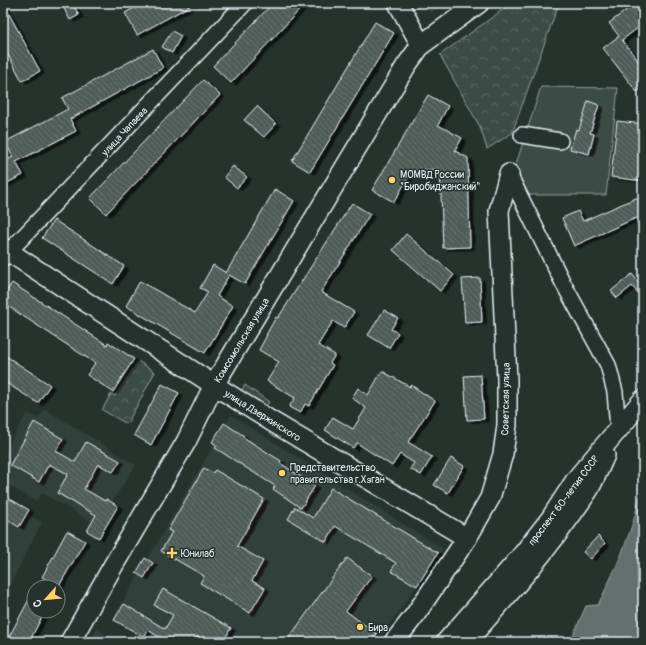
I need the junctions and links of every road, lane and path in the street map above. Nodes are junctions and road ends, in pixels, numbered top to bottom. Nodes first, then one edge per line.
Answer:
1 (245, 3) edge
2 (398, 3) edge
3 (479, 3) edge
4 (421, 45) junction
5 (522, 135) dead end
6 (560, 141) dead end
7 (509, 174) joint
8 (5, 252) edge
9 (214, 385) junction
10 (643, 400) edge
11 (618, 429) junction
12 (467, 538) junction
13 (508, 583) junction
14 (70, 642) edge
15 (394, 642) edge
16 (446, 642) edge
17 (466, 642) edge

1 - 8 street, улица Чапаева
2 - 4 main road
3 - 4 main road
4 - 9 main road, Комсомольская улица
5 - 6 street
7 - 11 street
7 - 12 main road, Советская улица
8 - 9 main road, улица Дзержинского
9 - 12 main road, улица Дзержинского
9 - 14 main road, Комсомольская улица
10 - 11 main road, проспект 60-летия СССР
11 - 13 main road, проспект 60-летия СССР
12 - 15 main road, Советская улица
13 - 16 main road, проспект 60-летия СССР
13 - 17 main road, проспект 60-летия СССР

